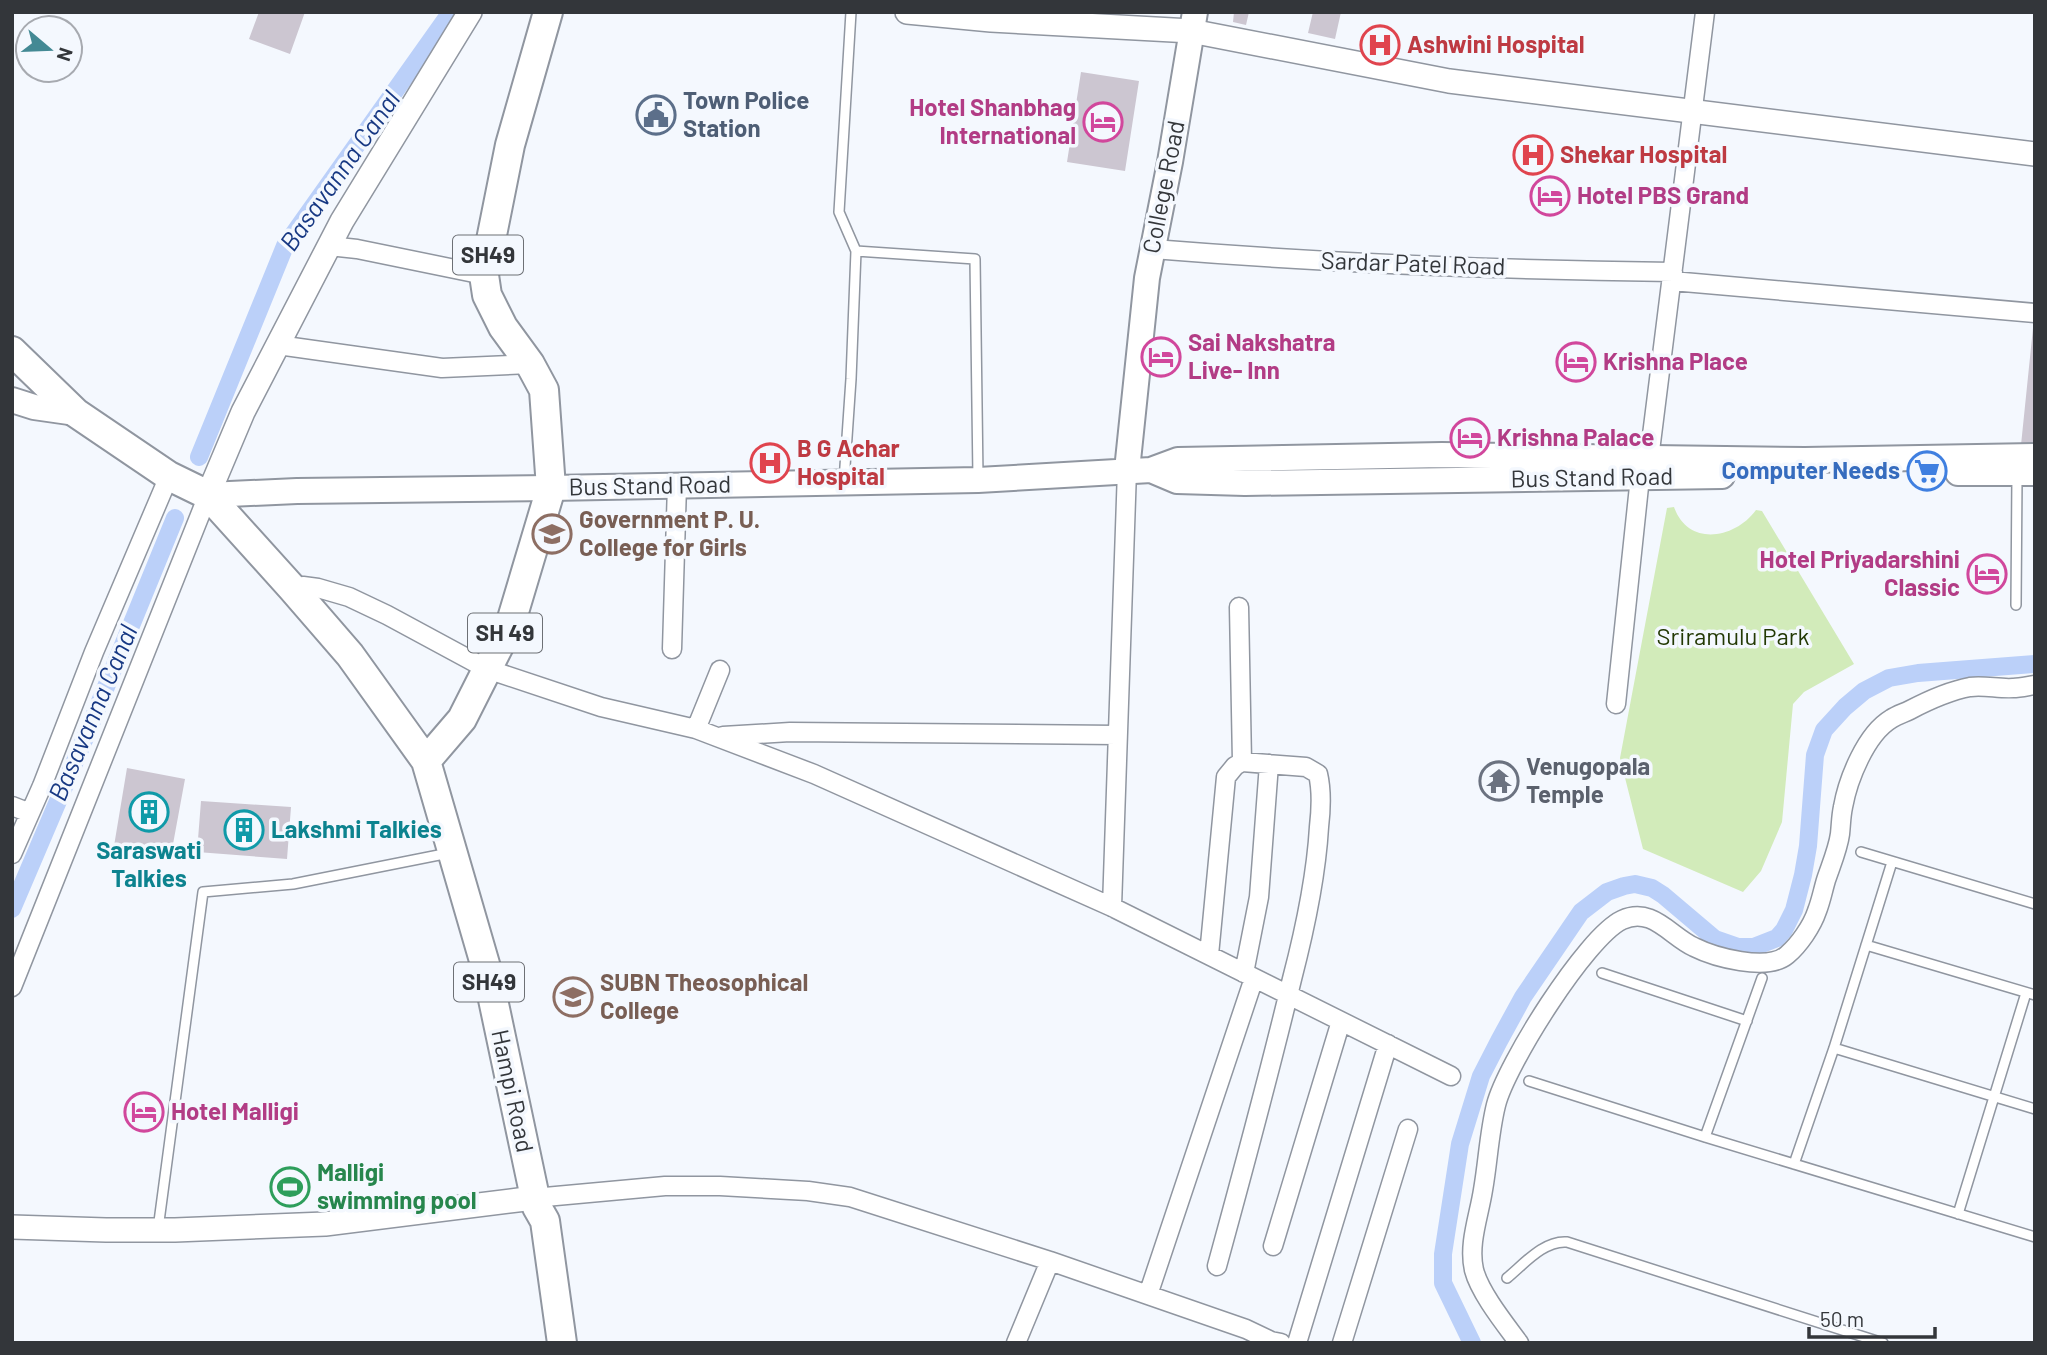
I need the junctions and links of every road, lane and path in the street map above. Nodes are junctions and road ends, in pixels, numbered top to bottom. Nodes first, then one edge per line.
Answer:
1 (471, 12) edge
2 (548, 12) edge
3 (851, 12) edge
4 (907, 12) edge
5 (1705, 12) edge
6 (1193, 22) edge
7 (1694, 111) junction
8 (2035, 154) edge
9 (329, 246) junction
10 (1153, 249) junction
11 (856, 251) junction
12 (484, 275) junction
13 (1672, 277) junction
14 (2035, 313) edge
15 (278, 345) junction
16 (12, 351) edge
17 (530, 364) junction
18 (13, 402) edge
19 (76, 413) junction
20 (2035, 456) edge
21 (1645, 468) junction
22 (1139, 470) junction
23 (2026, 474) edge
24 (169, 476) junction
25 (978, 480) junction
26 (844, 482) junction
27 (677, 485) junction
28 (551, 488) junction
29 (208, 495) junction
30 (292, 588) junction
31 (2016, 605) dead end
32 (1239, 607) dead end
33 (672, 649) dead end
34 (487, 669) junction
35 (720, 670) dead end
36 (2035, 685) edge
37 (1616, 704) dead end
38 (696, 729) junction
39 (790, 732) junction
40 (1118, 735) junction
41 (716, 737) junction
42 (773, 759) junction
43 (426, 761) junction
44 (1242, 762) junction
45 (1269, 764) junction
46 (12, 806) edge
47 (30, 813) junction
48 (452, 852) junction
49 (1861, 852) dead end
50 (12, 854) edge
51 (1892, 862) junction
52 (2035, 904) edge
53 (1112, 907) junction
54 (1867, 945) junction
55 (1209, 955) junction
56 (1602, 972) dead end
57 (1249, 975) junction
58 (1762, 978) dead end
59 (12, 987) edge
60 (2030, 994) edge
61 (1289, 995) junction
62 (1341, 1021) junction
63 (1747, 1021) junction
64 (1388, 1044) junction
65 (1833, 1048) junction
66 (1451, 1076) dead end
67 (1529, 1080) dead end
68 (1996, 1097) junction
69 (2035, 1108) edge
70 (1408, 1129) dead end
71 (1706, 1138) junction
72 (1794, 1164) junction
73 (536, 1202) junction
74 (1958, 1214) junction
75 (12, 1227) edge
76 (158, 1229) junction
77 (2035, 1237) edge
78 (1273, 1246) dead end
79 (1050, 1261) junction
80 (1217, 1266) dead end
81 (1507, 1278) dead end
82 (1148, 1295) junction
83 (544, 1343) edge
84 (562, 1343) edge
85 (1016, 1343) edge
86 (1281, 1343) edge
87 (1297, 1343) edge
88 (1342, 1343) edge
89 (1519, 1343) edge
90 (1882, 1343) edge

1 - 9 street
2 - 12 main road, SH49
3 - 11 lane
4 - 6 street
5 - 7 street
6 - 7 street
6 - 10 main road, College Road
7 - 8 street
7 - 13 street
9 - 12 street
9 - 15 street
10 - 13 street, Sardar Patel Road
10 - 22 main road, College Road
11 - 25 lane
11 - 26 lane
12 - 17 main road, SH49
13 - 14 street, Sardar Patel Road
13 - 21 street
15 - 17 street
15 - 29 street
16 - 19 main road
17 - 28 main road, SH49
18 - 19 main road
19 - 24 main road
20 - 21 main road, Bus Stand Road
21 - 22 main road, Bus Stand Road
21 - 23 main road, Bus Stand Road
21 - 37 street
22 - 25 main road, Bus Stand Road
22 - 40 street
23 - 31 lane
24 - 29 main road
24 - 47 street
25 - 26 main road, Bus Stand Road
26 - 27 main road, Bus Stand Road
27 - 28 main road, Bus Stand Road
27 - 33 street
28 - 29 main road, Bus Stand Road
28 - 34 main road, SH 49
29 - 30 main road, Hampi Road
29 - 59 street
30 - 34 street
30 - 43 main road, Hampi Road
32 - 44 street
34 - 38 street
34 - 43 main road, SH 49
35 - 38 street
36 - 89 street
38 - 41 street
39 - 40 street
39 - 41 street
39 - 42 street
40 - 53 street
41 - 42 street
42 - 53 street
43 - 48 main road, Hampi Road / SH49
44 - 45 street
44 - 55 street
45 - 57 street
45 - 61 street
46 - 47 street
47 - 50 street
48 - 73 main road, Hampi Road / SH49
48 - 76 lane
49 - 51 lane
51 - 52 lane
51 - 54 lane
53 - 55 street
54 - 60 lane
54 - 65 lane
55 - 57 street
56 - 63 lane
57 - 61 street
57 - 82 street
58 - 63 lane
60 - 68 lane
61 - 62 street
61 - 80 street
62 - 64 street
62 - 78 street
63 - 71 lane
64 - 66 street
64 - 87 street
65 - 68 lane
65 - 72 lane
67 - 71 lane
68 - 69 lane
68 - 74 lane
70 - 88 street
71 - 72 lane
72 - 74 lane
73 - 76 street
73 - 79 street
73 - 83 main road, SH49
73 - 84 main road, Hampi Road / SH49
74 - 77 lane
75 - 76 street
79 - 82 street
79 - 85 street
81 - 90 lane
82 - 86 street

